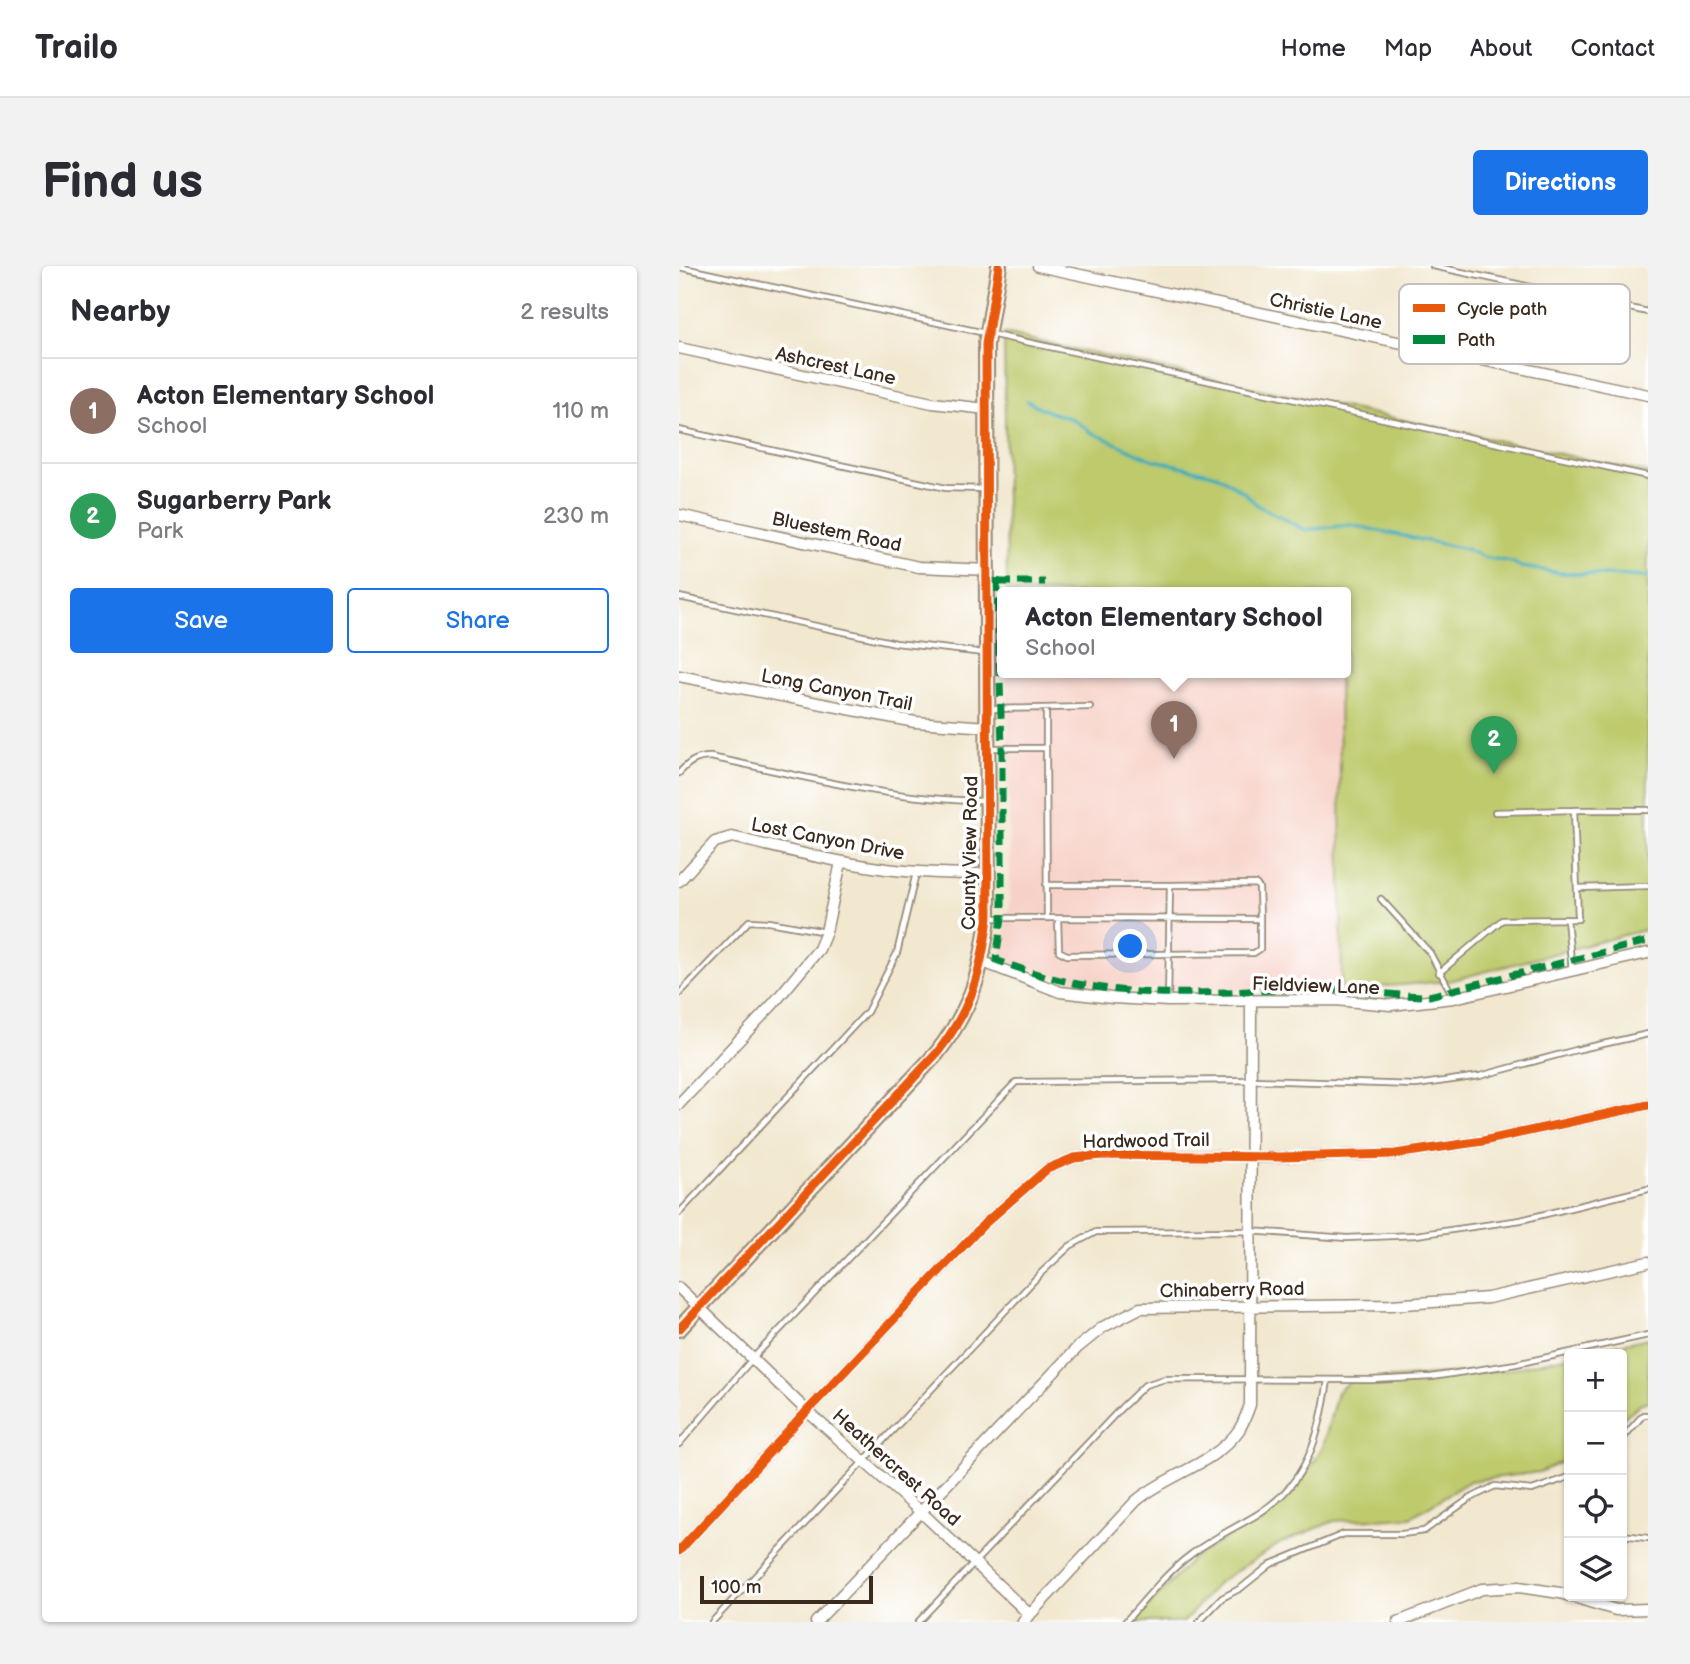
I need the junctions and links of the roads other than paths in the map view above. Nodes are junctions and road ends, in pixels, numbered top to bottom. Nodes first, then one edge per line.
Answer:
1 (999, 266) edge
2 (1038, 266) edge
3 (1433, 266) edge
4 (679, 267) edge
5 (1517, 284) edge
6 (1630, 308) edge
7 (1648, 312) edge
8 (987, 333) junction
9 (1399, 343) edge
10 (679, 348) edge
11 (1498, 364) edge
12 (1648, 396) edge
13 (987, 409) junction
14 (679, 430) edge
15 (1648, 476) edge
16 (988, 489) junction
17 (679, 515) edge
18 (989, 570) junction
19 (679, 597) edge
20 (989, 654) junction
21 (679, 676) edge
22 (1090, 707) dead end
23 (1046, 708) junction
24 (989, 709) junction
25 (989, 727) junction
26 (988, 748) junction
27 (1046, 748) junction
28 (679, 773) edge
29 (988, 801) junction
30 (1574, 810) junction
31 (1648, 810) edge
32 (1495, 812) dead end
33 (841, 862) junction
34 (916, 872) junction
35 (988, 874) junction
36 (679, 881) edge
37 (1046, 885) junction
38 (1170, 885) junction
39 (1648, 886) edge
40 (1577, 888) junction
41 (1381, 899) dead end
42 (988, 918) junction
43 (1047, 919) junction
44 (1058, 919) junction
45 (1260, 919) junction
46 (1567, 919) junction
47 (1170, 920) junction
48 (826, 932) junction
49 (1648, 953) edge
50 (1170, 954) junction
51 (983, 962) junction
52 (1572, 972) junction
53 (1439, 973) junction
54 (679, 994) edge
55 (1454, 998) junction
56 (1251, 1000) junction
57 (1168, 1001) junction
58 (1648, 1034) edge
59 (1252, 1080) junction
60 (679, 1104) edge
61 (1648, 1105) edge
62 (1251, 1156) junction
63 (1648, 1189) edge
64 (679, 1213) edge
65 (1250, 1231) junction
66 (1648, 1262) edge
67 (679, 1288) edge
68 (1250, 1306) junction
69 (699, 1307) junction
70 (679, 1329) edge
71 (1648, 1335) edge
72 (753, 1358) junction
73 (1252, 1380) junction
74 (1328, 1380) junction
75 (807, 1411) junction
76 (1648, 1415) edge
77 (1627, 1433) edge
78 (679, 1444) edge
79 (863, 1459) junction
80 (1564, 1479) edge
81 (921, 1512) junction
82 (1627, 1536) edge
83 (1648, 1538) edge
84 (679, 1551) edge
85 (974, 1562) junction
86 (1648, 1609) edge
87 (1026, 1618) edge
88 (712, 1622) edge
89 (816, 1622) edge
90 (918, 1622) edge
91 (1125, 1622) edge
92 (1199, 1622) edge
93 (1398, 1622) edge

1 - 8 street, County View Road
2 - 9 street, Christie Lane
3 - 5 lane
4 - 8 lane
6 - 7 lane
8 - 13 street, County View Road
8 - 15 lane
10 - 13 street, Ashcrest Lane
11 - 12 street, Christie Lane
13 - 16 street, County View Road
14 - 16 lane
16 - 18 street, County View Road
17 - 18 street, Bluestem Road
18 - 20 street, County View Road
19 - 20 lane
20 - 24 street, County View Road
21 - 25 street, Long Canyon Trail
22 - 23 lane
23 - 24 lane
23 - 27 lane
24 - 25 street, County View Road
25 - 26 street, County View Road
26 - 27 lane
26 - 29 street, County View Road
27 - 37 lane
28 - 29 lane
29 - 35 street, County View Road
30 - 31 lane
30 - 32 lane
30 - 40 lane
33 - 34 street, Lost Canyon Drive
33 - 36 street, Lost Canyon Drive
33 - 48 street
34 - 35 street, Lost Canyon Drive
34 - 64 lane
35 - 42 street, County View Road
37 - 38 lane
37 - 43 lane
38 - 45 lane
38 - 47 lane
39 - 40 lane
40 - 46 lane
41 - 53 lane
42 - 43 lane
42 - 51 street, County View Road
43 - 44 lane
44 - 47 lane
44 - 50 lane
45 - 47 lane
45 - 50 lane
46 - 52 lane
46 - 53 lane
47 - 50 lane
48 - 54 lane
48 - 60 street
49 - 52 street, Fieldview Lane
50 - 57 lane
51 - 57 street, Fieldview Lane
51 - 69 street, County View Road
52 - 55 street, Fieldview Lane
53 - 55 lane
55 - 56 street, Fieldview Lane
56 - 57 street, Fieldview Lane
56 - 59 street
58 - 59 lane
59 - 62 street
59 - 72 lane
61 - 62 street, Hardwood Trail
62 - 65 street
62 - 75 street, Hardwood Trail
63 - 65 lane
65 - 68 street
65 - 79 lane
66 - 68 street, Chinaberry Road
67 - 69 street, Heathercrest Road
68 - 73 street
68 - 81 street, Chinaberry Road
69 - 70 street, County View Road
69 - 72 street, Heathercrest Road
71 - 74 lane
72 - 75 street, Heathercrest Road
72 - 78 lane
73 - 74 lane
73 - 85 lane
73 - 87 street
74 - 91 lane
75 - 79 street, Heathercrest Road
75 - 84 street, Hardwood Trail
76 - 77 lane
79 - 81 street, Heathercrest Road
79 - 88 lane
80 - 92 lane
81 - 85 street, Heathercrest Road
81 - 89 street, Chinaberry Road
82 - 83 lane
85 - 87 street, Heathercrest Road
85 - 90 lane
86 - 93 street

